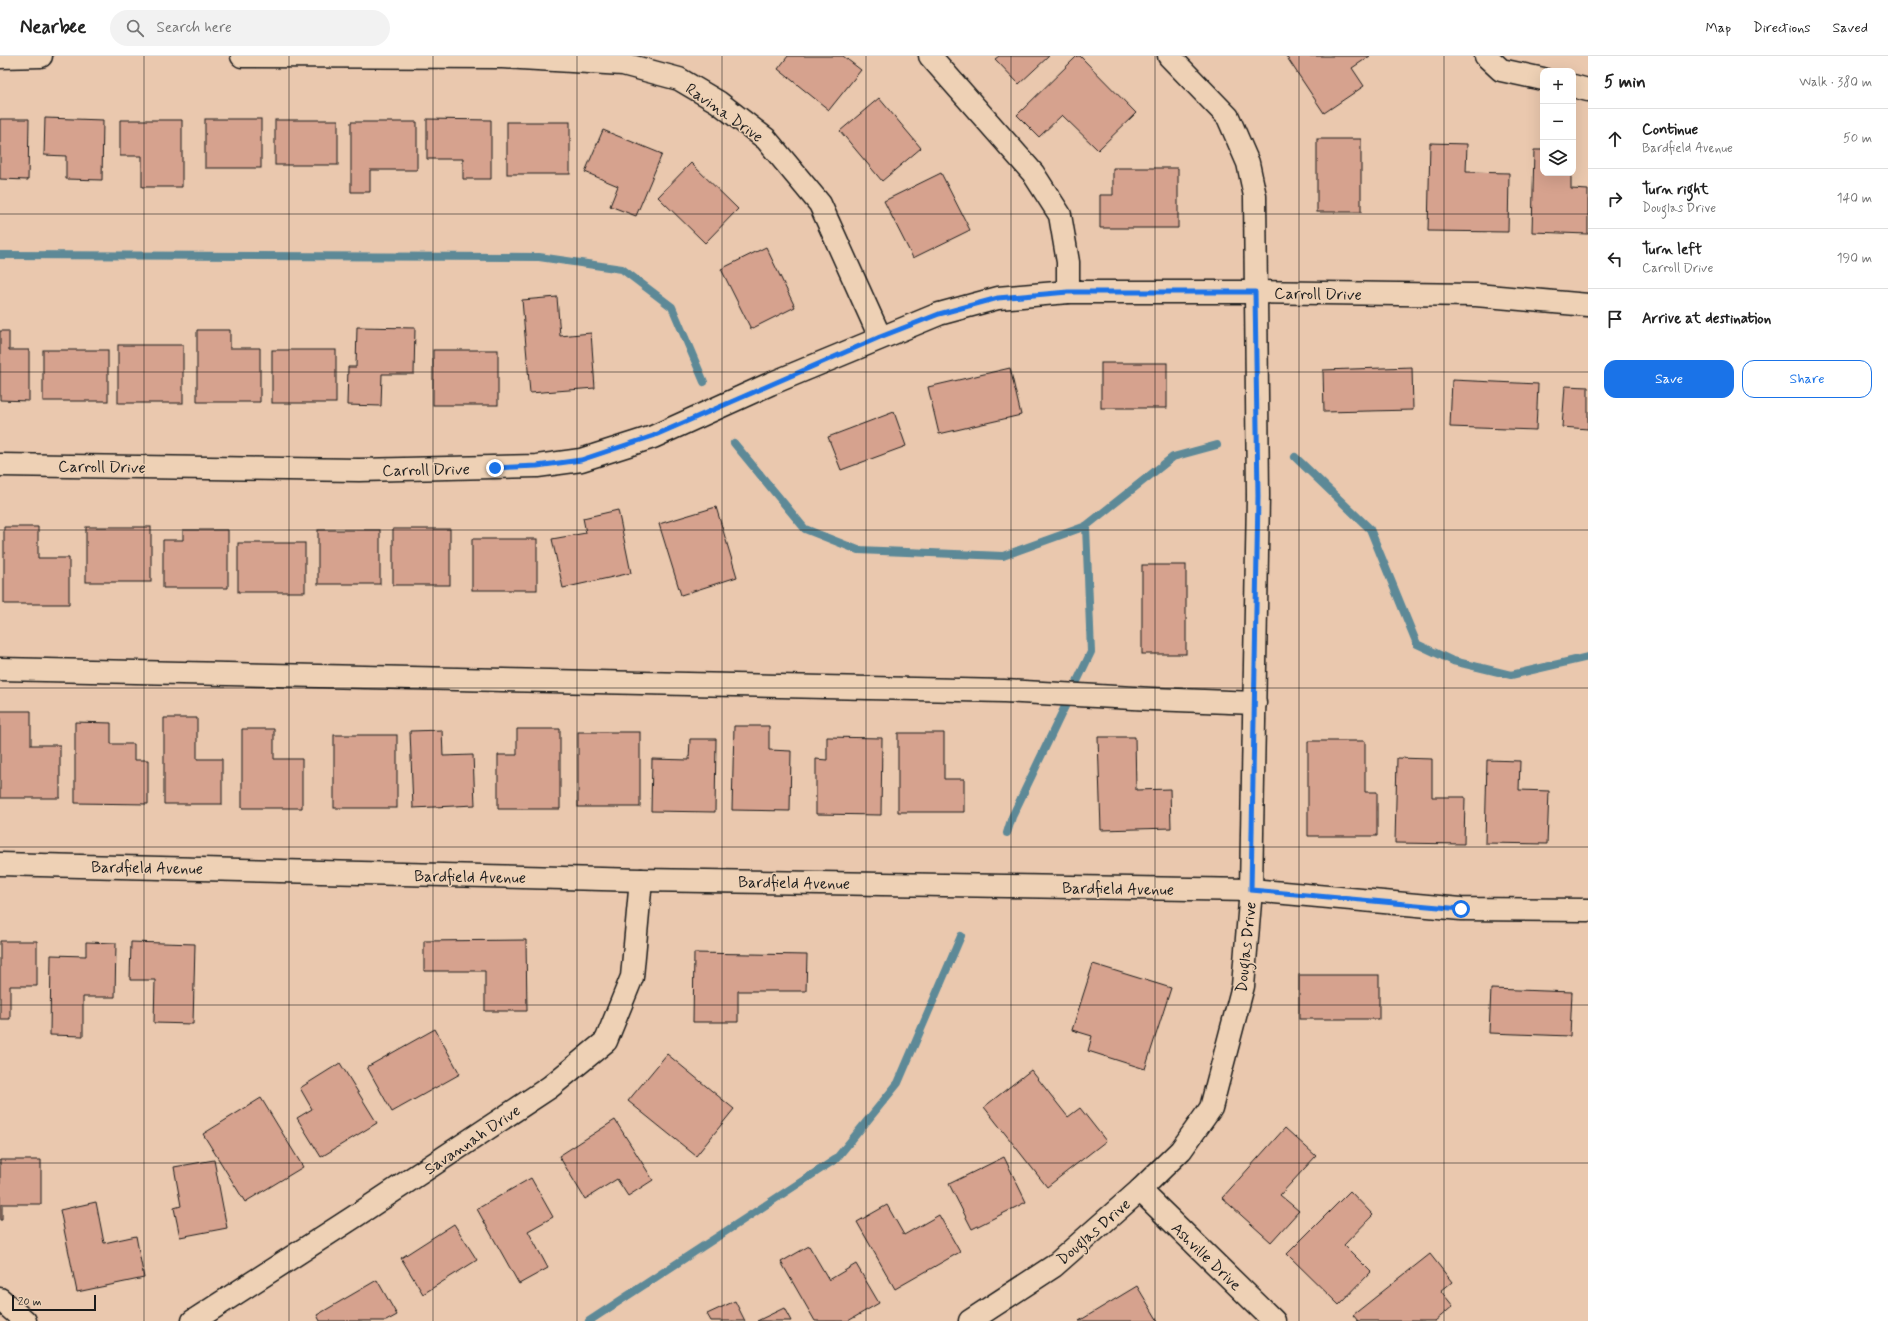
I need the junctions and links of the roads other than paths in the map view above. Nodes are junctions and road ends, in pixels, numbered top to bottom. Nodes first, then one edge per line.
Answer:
1 (41, 56) edge
2 (242, 56) edge
3 (930, 56) edge
4 (1169, 56) edge
5 (1486, 56) edge
6 (0, 57) edge
7 (1540, 78) edge
8 (1576, 87) edge
9 (1588, 90) edge
10 (1068, 292) junction
11 (1255, 292) junction
12 (1588, 305) edge
13 (880, 337) junction
14 (0, 465) edge
15 (0, 669) edge
16 (1255, 703) junction
17 (0, 864) edge
18 (641, 880) junction
19 (1251, 890) junction
20 (1588, 910) edge
21 (1140, 1190) junction
22 (0, 1299) edge
23 (25, 1321) edge
24 (193, 1321) edge
25 (970, 1321) edge
26 (1274, 1321) edge

1 - 6 street
2 - 13 street, Ravina Drive
3 - 10 street
4 - 11 street, Douglas Drive
5 - 7 street
8 - 9 street
10 - 11 street, Carroll Drive
10 - 13 street, Carroll Drive
11 - 12 street, Carroll Drive
11 - 16 street, Douglas Drive
13 - 14 street, Carroll Drive
15 - 16 street
16 - 19 street, Douglas Drive
17 - 18 street, Bardfield Avenue
18 - 19 street, Bardfield Avenue
18 - 24 street, Savannah Drive
19 - 20 street, Bardfield Avenue
19 - 21 street, Douglas Drive
21 - 25 street, Douglas Drive
21 - 26 street, Ashville Drive
22 - 23 street

